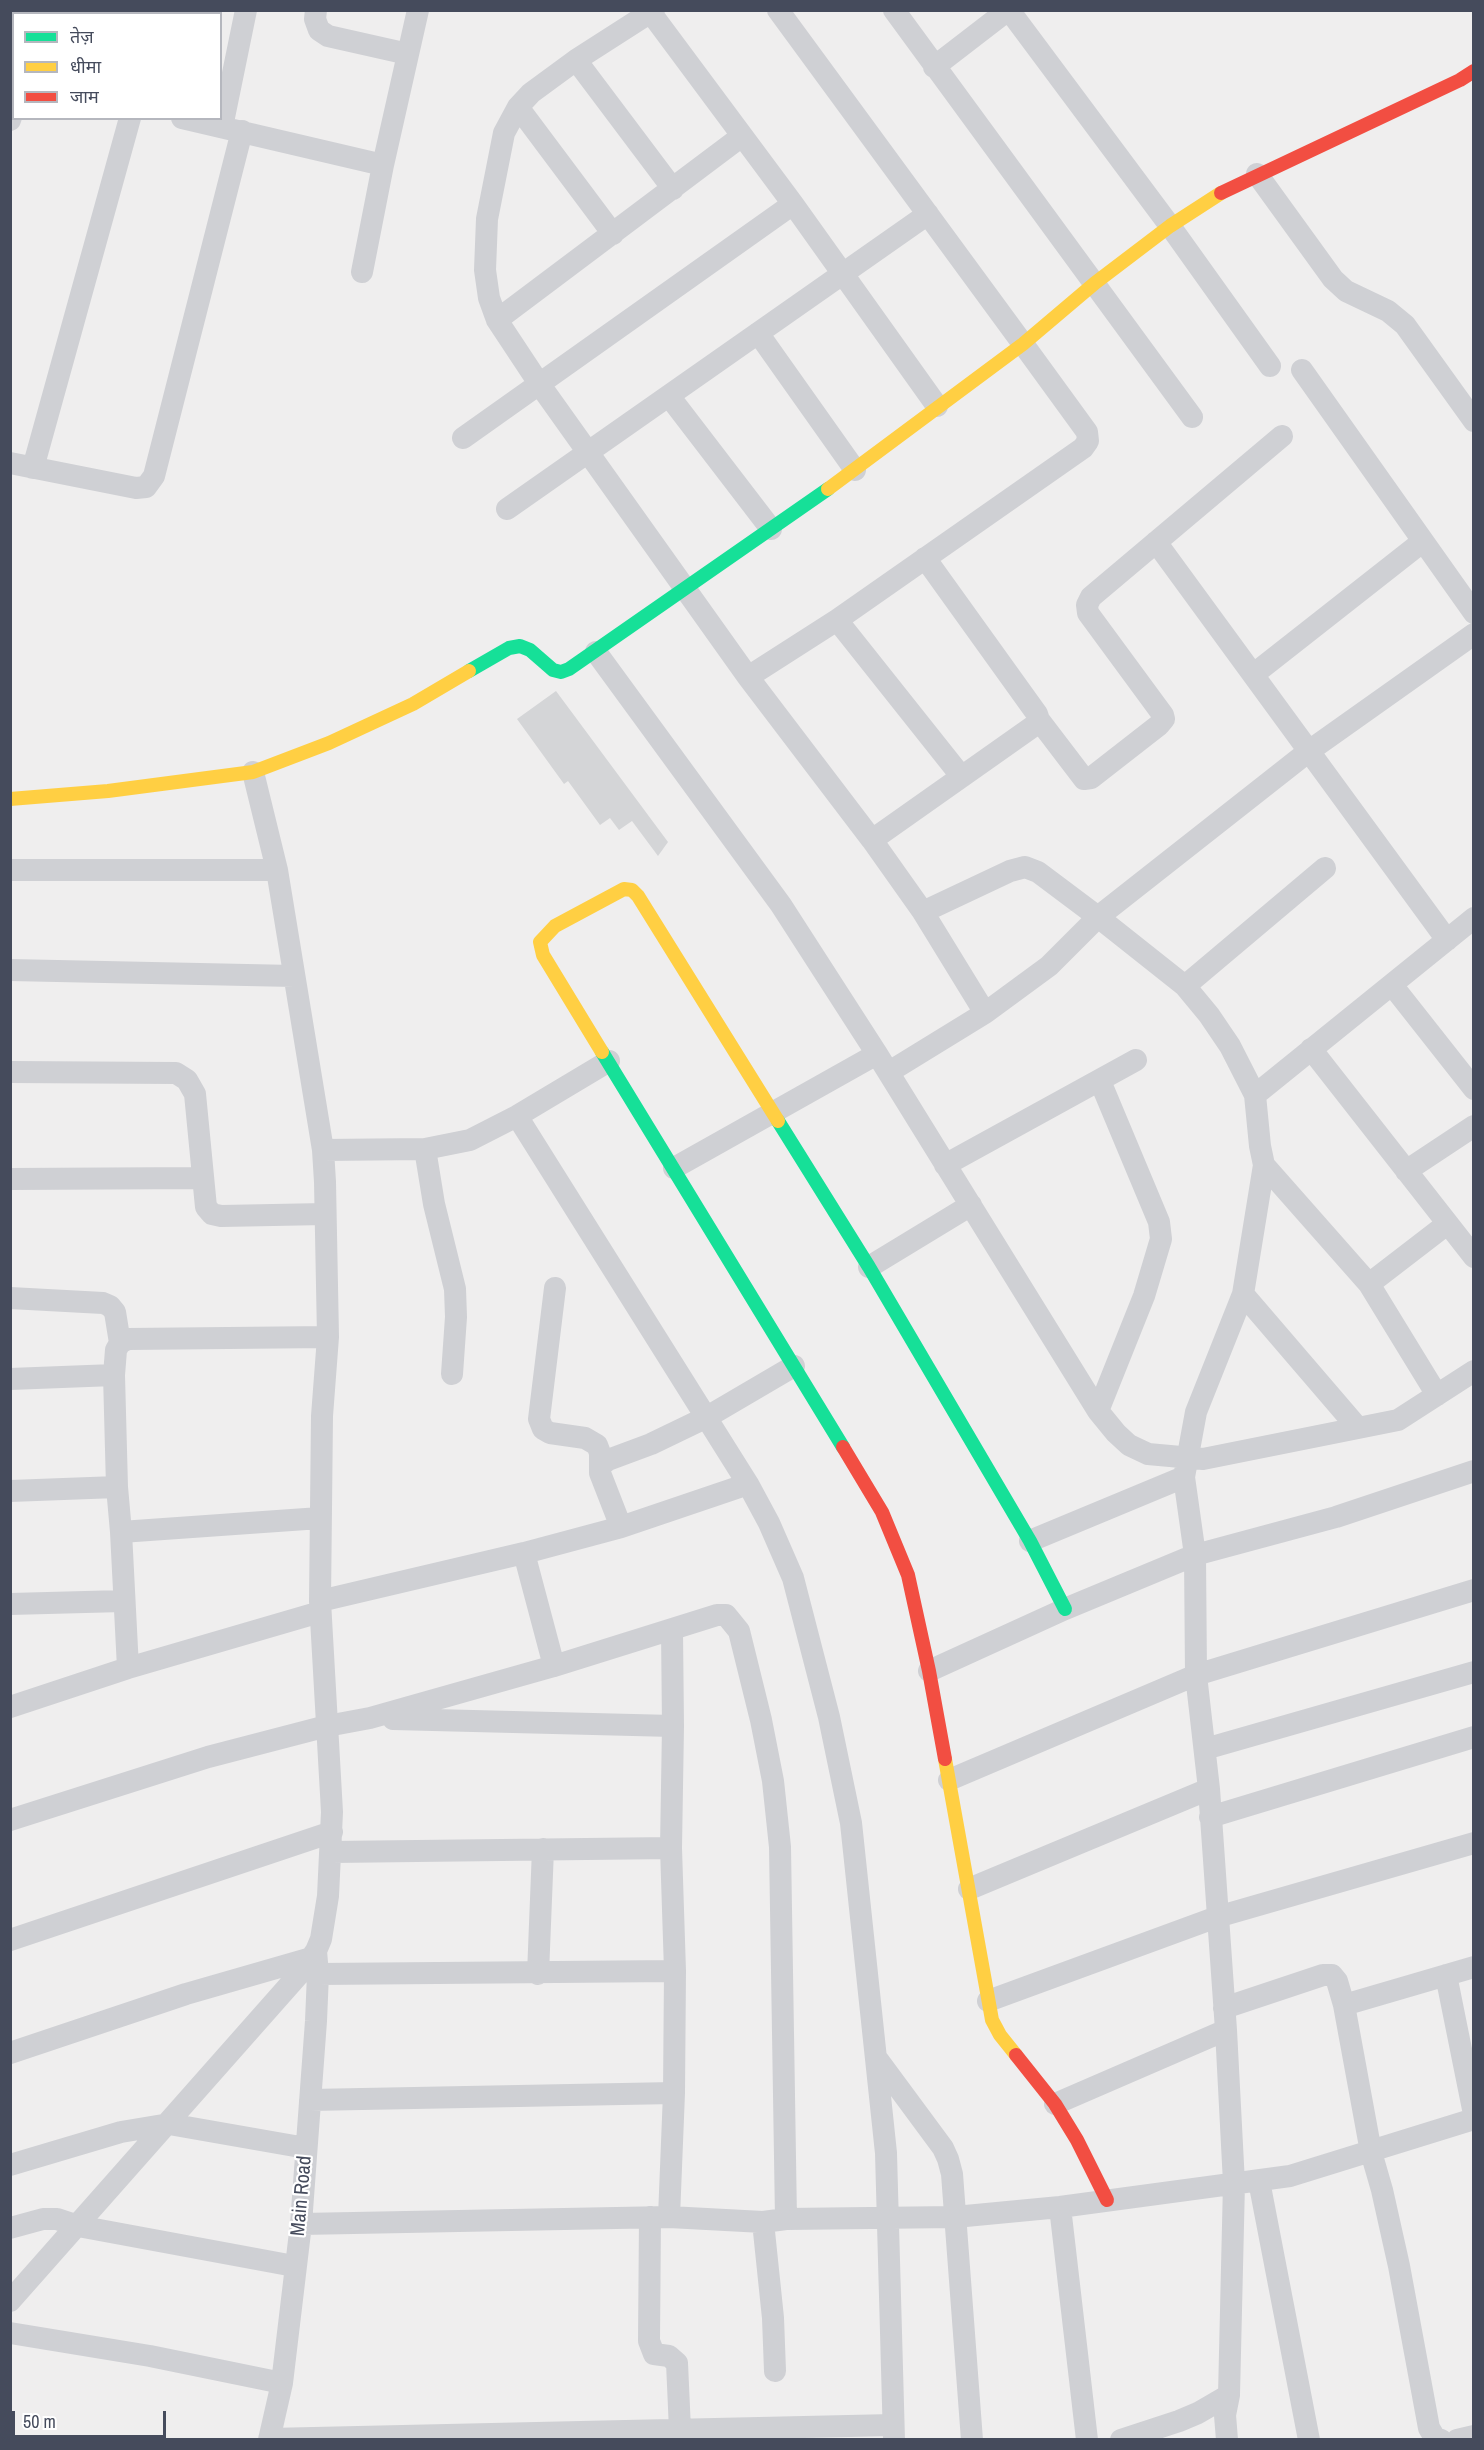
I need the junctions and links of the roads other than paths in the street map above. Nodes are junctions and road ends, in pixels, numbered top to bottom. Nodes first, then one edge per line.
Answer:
1 (246, 10) edge
2 (316, 10) edge
3 (418, 10) edge
4 (778, 10) edge
5 (894, 10) edge
6 (1009, 10) edge
7 (652, 12) edge
8 (408, 54) junction
9 (576, 60) junction
10 (934, 67) junction
11 (1473, 71) edge
12 (518, 106) junction
13 (129, 120) edge
14 (191, 120) edge
15 (232, 129) junction
16 (742, 136) junction
17 (383, 165) junction
18 (1257, 174) junction
19 (673, 189) junction
20 (794, 204) junction
21 (928, 214) junction
22 (1170, 226) junction
23 (613, 234) junction
24 (362, 272) dead end
25 (844, 274) junction
26 (1095, 283) junction
27 (497, 320) junction
28 (758, 333) junction
29 (1023, 344) junction
30 (1270, 366) dead end
31 (1302, 370) dead end
32 (540, 385) junction
33 (669, 396) junction
34 (937, 406) junction
35 (1192, 417) dead end
36 (1473, 421) edge
37 (1282, 436) dead end
38 (463, 438) dead end
39 (588, 453) junction
40 (10, 463) edge
41 (33, 468) junction
42 (855, 470) junction
43 (507, 509) dead end
44 (771, 529) junction
45 (1156, 542) junction
46 (1422, 542) junction
47 (924, 558) junction
48 (686, 589) junction
49 (1473, 613) edge
50 (837, 620) junction
51 (1473, 634) edge
52 (596, 652) junction
53 (1254, 674) junction
54 (748, 677) junction
55 (1039, 720) junction
56 (1309, 751) junction
57 (253, 772) junction
58 (961, 777) junction
59 (10, 799) edge
60 (872, 840) junction
61 (1325, 868) dead end
62 (10, 870) edge
63 (277, 870) junction
64 (923, 912) junction
65 (1098, 917) junction
66 (1464, 932) edge
67 (10, 970) edge
68 (294, 976) junction
69 (1392, 985) junction
70 (1185, 986) junction
71 (985, 1013) junction
72 (1311, 1048) junction
73 (1136, 1060) dead end
74 (609, 1061) junction
75 (883, 1063) junction
76 (10, 1072) edge
77 (1100, 1081) junction
78 (1473, 1089) edge
79 (1255, 1095) junction
80 (773, 1114) junction
81 (517, 1116) junction
82 (1473, 1126) edge
83 (425, 1149) junction
84 (322, 1150) junction
85 (945, 1165) junction
86 (1264, 1165) junction
87 (674, 1168) junction
88 (1406, 1171) junction
89 (203, 1178) junction
90 (10, 1179) edge
91 (971, 1205) junction
92 (326, 1214) junction
93 (1447, 1224) junction
94 (1473, 1257) edge
95 (869, 1267) junction
96 (1369, 1284) junction
97 (555, 1288) dead end
98 (1243, 1293) junction
99 (10, 1298) edge
100 (328, 1337) junction
101 (120, 1342) junction
102 (794, 1366) junction
103 (1473, 1371) edge
104 (452, 1374) dead end
105 (114, 1375) junction
106 (10, 1379) edge
107 (1437, 1395) junction
108 (1098, 1411) junction
109 (706, 1418) junction
110 (1358, 1428) junction
111 (600, 1466) junction
112 (1185, 1468) junction
113 (1473, 1471) edge
114 (748, 1484) junction
115 (117, 1487) junction
116 (10, 1491) edge
117 (320, 1518) junction
118 (621, 1527) junction
119 (121, 1532) junction
120 (1030, 1541) junction
121 (524, 1553) junction
122 (1195, 1555) junction
123 (1473, 1590) edge
124 (123, 1601) junction
125 (10, 1604) edge
126 (320, 1606) junction
127 (1065, 1609) junction
128 (672, 1631) junction
129 (554, 1666) junction
130 (128, 1668) junction
131 (929, 1671) junction
132 (1473, 1672) edge
133 (1196, 1675) junction
134 (10, 1707) edge
135 (370, 1718) junction
136 (327, 1726) junction
137 (673, 1726) junction
138 (1473, 1737) edge
139 (1205, 1749) junction
140 (949, 1780) junction
141 (1209, 1790) junction
142 (1210, 1817) junction
143 (10, 1820) edge
144 (332, 1842) junction
145 (1473, 1843) edge
146 (671, 1848) junction
147 (543, 1849) junction
148 (969, 1889) junction
149 (1217, 1917) junction
150 (10, 1940) edge
151 (315, 1961) junction
152 (1473, 1967) edge
153 (675, 1971) junction
154 (538, 1974) junction
155 (1446, 1975) junction
156 (988, 2001) junction
157 (1344, 2005) junction
158 (1225, 2019) junction
159 (10, 2053) edge
160 (877, 2059) junction
161 (674, 2093) junction
162 (310, 2100) junction
163 (1055, 2104) junction
164 (1473, 2114) edge
165 (1473, 2119) edge
166 (168, 2124) junction
167 (306, 2148) junction
168 (1371, 2152) junction
169 (10, 2165) edge
170 (1258, 2181) junction
171 (1234, 2183) junction
172 (1107, 2200) junction
173 (1060, 2207) junction
174 (660, 2217) junction
175 (955, 2217) junction
176 (886, 2219) junction
177 (774, 2220) junction
178 (301, 2224) junction
179 (78, 2226) junction
180 (10, 2228) edge
181 (294, 2266) junction
182 (10, 2301) edge
183 (10, 2333) edge
184 (775, 2371) dead end
185 (282, 2383) junction
186 (1229, 2395) junction
187 (894, 2432) edge
188 (673, 2433) edge
189 (786, 2434) edge
190 (551, 2436) edge
191 (1473, 2436) edge
192 (269, 2439) edge
193 (972, 2439) edge
194 (1087, 2439) edge
195 (1121, 2439) edge
196 (1227, 2439) edge
197 (1308, 2439) edge
198 (1441, 2439) edge
199 (1457, 2439) edge

1 - 15 street
2 - 8 street
3 - 8 street
4 - 21 street
5 - 10 street
6 - 10 street
6 - 22 street
7 - 9 street
7 - 16 street
8 - 17 street
9 - 12 street
9 - 19 street
10 - 26 street
11 - 18 street
12 - 23 street
12 - 27 street
13 - 41 street
14 - 15 street
15 - 17 street
15 - 41 street
16 - 19 street
16 - 20 street
17 - 24 street
18 - 22 street
18 - 36 street
19 - 23 street
20 - 25 street
20 - 32 street
21 - 25 street
21 - 29 street
22 - 26 street
22 - 30 street
23 - 27 street
25 - 28 street
25 - 34 street
26 - 29 street
26 - 35 street
27 - 32 street
28 - 33 street
28 - 42 street
29 - 34 street
29 - 47 street
31 - 46 street
32 - 38 street
32 - 39 street
33 - 39 street
33 - 44 street
34 - 42 street
37 - 45 street
39 - 43 street
39 - 48 street
40 - 41 street
42 - 44 street
44 - 48 street
45 - 53 street
45 - 55 street
46 - 49 street
46 - 53 street
47 - 50 street
47 - 55 street
48 - 52 street
48 - 54 street
50 - 54 street
50 - 58 street
51 - 56 street
52 - 57 street
52 - 75 street
53 - 56 street
54 - 60 street
55 - 58 street
56 - 65 street
56 - 66 street
57 - 59 street
57 - 63 street, Main Road
58 - 60 street
60 - 64 street
61 - 70 street
62 - 63 street
63 - 68 street, Main Road
64 - 65 street
64 - 71 street
65 - 70 street
65 - 71 street
66 - 69 street
67 - 68 street
68 - 84 street, Main Road
69 - 72 street
69 - 78 street
70 - 79 street
71 - 75 street
72 - 79 street
72 - 88 street
73 - 77 street
74 - 80 street
74 - 81 street
74 - 87 street
75 - 80 street
75 - 85 street
76 - 89 street
77 - 85 street
77 - 108 street
79 - 86 street
80 - 87 street
80 - 95 street
81 - 83 street
81 - 109 street
82 - 88 street
83 - 84 street
83 - 104 street
84 - 92 street, Main Road
85 - 91 street
86 - 96 street
86 - 98 street
87 - 102 street
88 - 93 street
89 - 90 street
89 - 92 street
91 - 95 street
91 - 108 street
92 - 100 street, Main Road
93 - 94 street
93 - 96 street
95 - 120 street
96 - 107 street
97 - 111 street
98 - 110 street
98 - 112 street
99 - 101 street
100 - 101 street
100 - 117 street, Main Road
101 - 105 street
102 - 109 street
102 - 131 street
103 - 107 street
105 - 106 street
105 - 115 street
107 - 110 street
108 - 112 street
109 - 111 street
109 - 114 street
110 - 112 street
111 - 118 street
112 - 120 street
112 - 122 street
113 - 122 street
114 - 118 street
114 - 160 street
115 - 116 street
115 - 119 street
117 - 119 street
117 - 126 street, Main Road
118 - 121 street
119 - 124 street
120 - 127 street
121 - 126 street
121 - 129 street
122 - 127 street
122 - 133 street
123 - 133 street
124 - 125 street
124 - 130 street
126 - 130 street
126 - 136 street, Main Road
127 - 131 street
128 - 129 street
128 - 137 street
128 - 177 street
129 - 135 street
130 - 134 street
131 - 140 street
132 - 139 street
133 - 139 street
133 - 140 street
135 - 136 street
135 - 137 street
136 - 143 street
136 - 144 street, Main Road
137 - 146 street
138 - 142 street
139 - 141 street
140 - 148 street
141 - 142 street
141 - 148 street
142 - 149 street
144 - 147 street
144 - 150 street
144 - 151 street, Main Road
145 - 149 street
146 - 147 street
146 - 153 street
147 - 154 street
148 - 156 street
149 - 156 street
149 - 158 street
151 - 154 street
151 - 159 street
151 - 162 street, Main Road
151 - 166 street
152 - 155 street
153 - 154 street
153 - 161 street
155 - 157 street
155 - 164 street
156 - 163 street
157 - 158 street
157 - 168 street
158 - 163 street
158 - 171 street
160 - 175 street
160 - 176 street
161 - 162 street
161 - 174 street
162 - 167 street, Main Road
163 - 172 street
165 - 168 street
166 - 167 street
166 - 169 street
166 - 179 street
167 - 178 street, Main Road
168 - 170 street
168 - 198 street
170 - 171 street
170 - 197 street
171 - 172 street
171 - 186 street
172 - 173 street
173 - 175 street
173 - 194 street
174 - 177 street
174 - 178 street
174 - 188 street
175 - 176 street
175 - 193 street
176 - 177 street
176 - 187 street
177 - 184 street
178 - 181 street, Main Road
179 - 180 street
179 - 181 street
179 - 182 street
181 - 185 street, Main Road
183 - 185 street
185 - 192 street, Main Road
186 - 195 street
186 - 196 street
187 - 189 street
188 - 189 street
188 - 190 street
190 - 192 street
191 - 199 street

